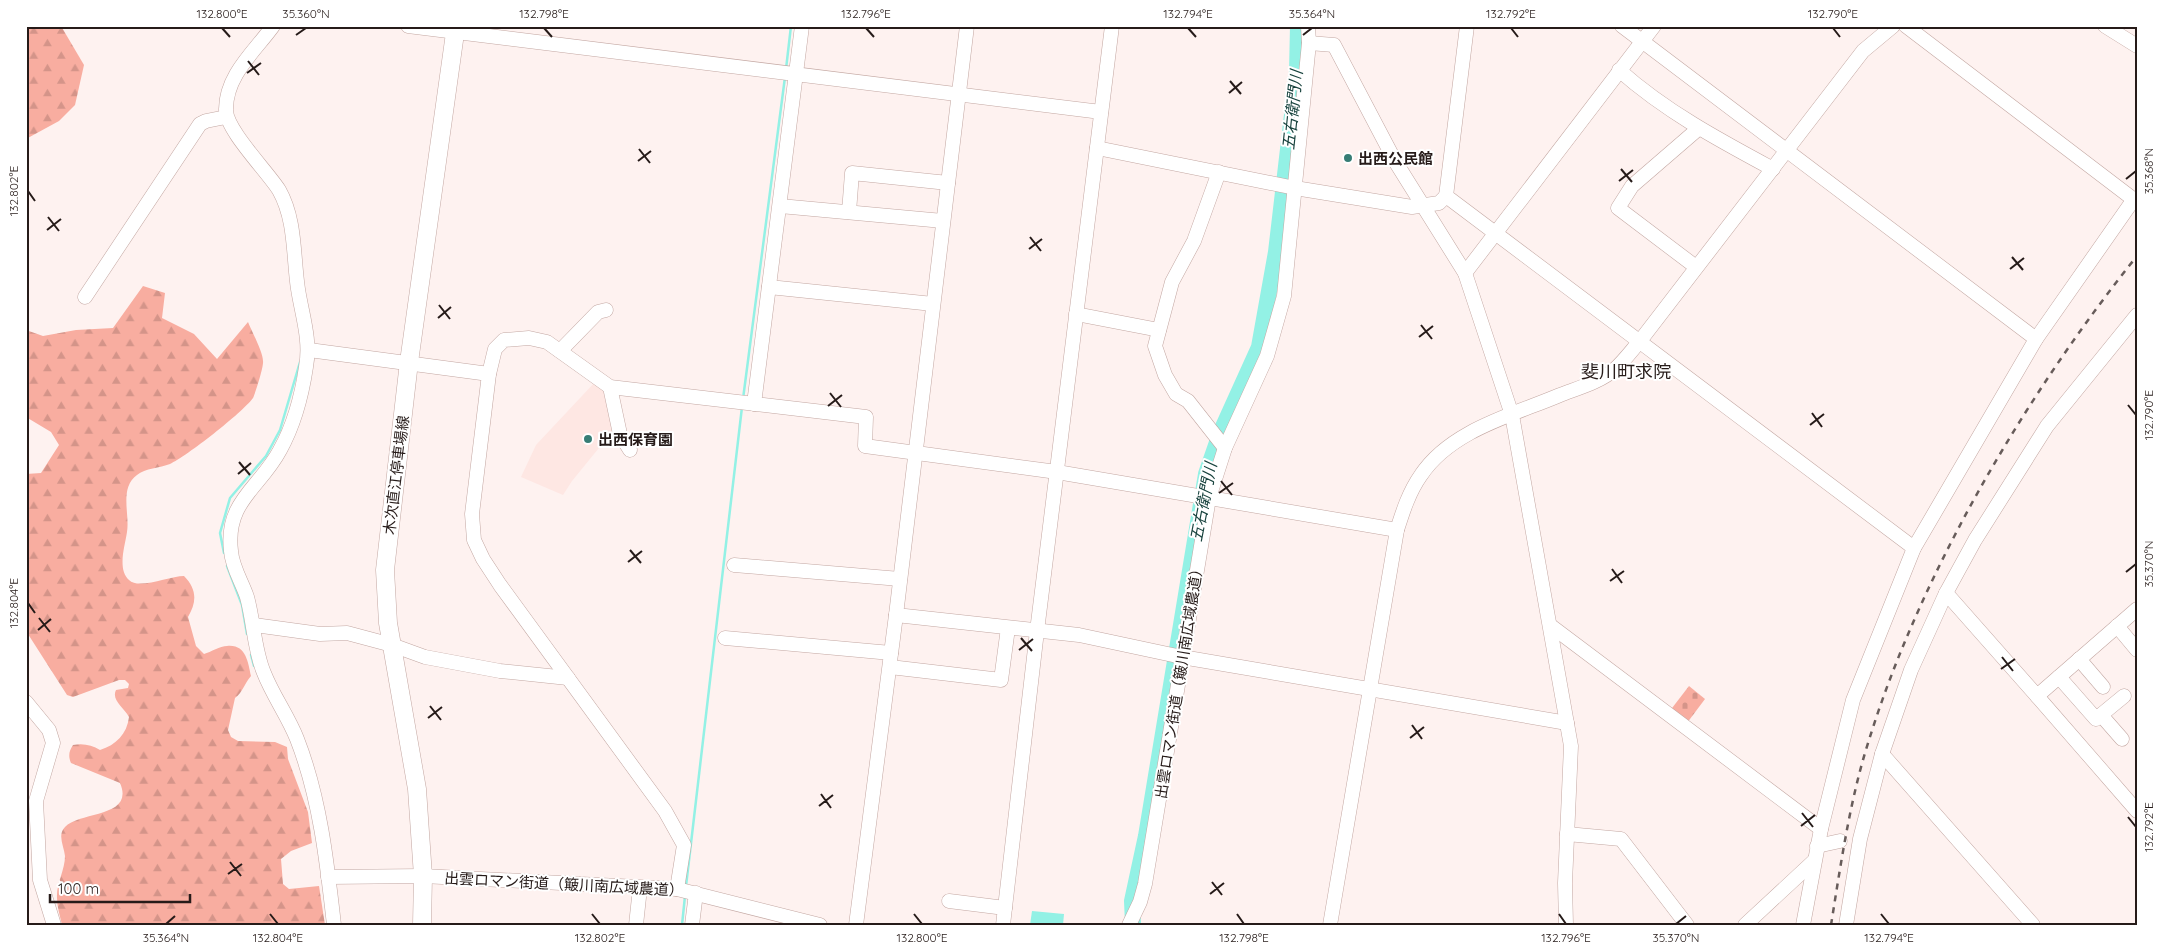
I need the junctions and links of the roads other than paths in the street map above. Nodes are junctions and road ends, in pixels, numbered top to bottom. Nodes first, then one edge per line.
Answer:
1 (273, 26) edge
2 (408, 26) edge
3 (802, 26) edge
4 (967, 26) edge
5 (1112, 26) edge
6 (1308, 26) edge
7 (1467, 26) edge
8 (1622, 26) edge
9 (1654, 26) edge
10 (1893, 26) edge
11 (1906, 26) edge
12 (2105, 26) edge
13 (456, 29) edge
14 (1641, 41) junction
15 (1309, 43) junction
16 (2137, 46) edge
17 (1619, 70) junction
18 (797, 76) junction
19 (958, 94) junction
20 (1101, 112) junction
21 (226, 117) junction
22 (1698, 129) junction
23 (1097, 148) junction
24 (1788, 151) junction
25 (1773, 168) junction
26 (1219, 172) junction
27 (948, 183) junction
28 (1295, 188) junction
29 (1446, 196) junction
30 (2135, 201) edge
31 (780, 206) junction
32 (1424, 206) junction
33 (848, 212) junction
34 (943, 221) junction
35 (1496, 234) junction
36 (1696, 267) junction
37 (1465, 272) junction
38 (769, 287) junction
39 (85, 297) dead end
40 (933, 304) junction
41 (606, 310) dead end
42 (1076, 314) junction
43 (2136, 318) edge
44 (1159, 330) junction
45 (2036, 338) junction
46 (1640, 341) junction
47 (308, 350) junction
48 (560, 351) junction
49 (409, 362) junction
50 (490, 374) junction
51 (610, 387) junction
52 (754, 404) junction
53 (1512, 415) junction
54 (1225, 448) junction
55 (630, 450) dead end
56 (915, 453) junction
57 (1057, 472) junction
58 (1209, 498) junction
59 (1397, 530) junction
60 (1914, 548) junction
61 (734, 565) dead end
62 (900, 579) junction
63 (1946, 593) junction
64 (2137, 609) edge
65 (896, 615) junction
66 (254, 625) junction
67 (1551, 626) junction
68 (2117, 626) junction
69 (1008, 628) junction
70 (1037, 631) junction
71 (725, 638) dead end
72 (392, 645) junction
73 (2137, 650) edge
74 (1182, 657) junction
75 (2079, 659) junction
76 (890, 660) junction
77 (2059, 677) junction
78 (568, 678) junction
79 (2103, 687) dead end
80 (1369, 688) junction
81 (2037, 696) junction
82 (2124, 696) dead end
83 (26, 702) edge
84 (2101, 715) junction
85 (1567, 723) junction
86 (2122, 739) dead end
87 (1882, 754) junction
88 (2137, 811) edge
89 (1821, 829) junction
90 (1567, 834) junction
91 (1849, 840) junction
92 (1817, 846) junction
93 (1814, 860) junction
94 (423, 876) junction
95 (328, 877) junction
96 (640, 888) junction
97 (677, 889) junction
98 (696, 893) junction
99 (948, 901) dead end
100 (1005, 908) junction
101 (54, 925) edge
102 (334, 925) edge
103 (422, 925) edge
104 (636, 925) edge
105 (692, 925) edge
106 (820, 925) edge
107 (856, 925) edge
108 (1004, 925) edge
109 (1129, 925) edge
110 (1330, 925) edge
111 (1566, 925) edge
112 (1687, 925) edge
113 (1746, 925) edge
114 (1803, 925) edge
115 (1846, 925) edge
116 (2033, 925) edge

1 - 21 street
2 - 13 street
3 - 18 street
4 - 19 street
5 - 20 street
6 - 15 street, 出雲ロマン街道（簸川南広域農道）
7 - 29 street
8 - 14 street
9 - 14 street
10 - 24 street
11 - 30 street
12 - 16 street
13 - 18 street
13 - 49 main road, 木次直江停車場線
14 - 17 street
14 - 24 street
15 - 28 street, 出雲ロマン街道（簸川南広域農道）
15 - 32 street
17 - 22 street
17 - 35 street
18 - 19 street
18 - 31 street
19 - 20 street
19 - 27 street
20 - 23 street
21 - 39 street
21 - 47 street
22 - 25 street
22 - 36 street
23 - 26 street
23 - 42 street
24 - 25 street
24 - 45 street
25 - 36 street
26 - 28 street
26 - 44 street
27 - 33 street
27 - 34 street
28 - 32 street
28 - 54 street, 出雲ロマン街道（簸川南広域農道）
29 - 32 street
29 - 35 street
30 - 45 street
31 - 33 street
31 - 38 street
32 - 37 street
33 - 34 street
34 - 40 street
35 - 37 street
35 - 46 street
36 - 46 street
37 - 53 street
38 - 40 street
38 - 52 street
40 - 56 street
41 - 48 street
42 - 44 street
42 - 57 street
43 - 63 street
44 - 54 street
45 - 60 street
46 - 53 street
46 - 60 street
47 - 49 street
47 - 66 street
48 - 50 street
48 - 51 street
49 - 50 street
49 - 72 main road, 木次直江停車場線
50 - 78 street
51 - 52 street
51 - 55 street
52 - 56 street
53 - 59 street
53 - 67 street
54 - 58 street, 出雲ロマン街道（簸川南広域農道）
56 - 57 street
56 - 62 street
57 - 58 street
57 - 70 street
58 - 59 street
58 - 74 street, 出雲ロマン街道（簸川南広域農道）
59 - 80 street
60 - 89 street
61 - 62 street
62 - 65 street
63 - 81 street
63 - 87 street
64 - 68 street
65 - 69 street
65 - 76 street
66 - 72 street
66 - 95 street
67 - 85 street
67 - 89 street
68 - 73 street
68 - 75 street
69 - 70 street
69 - 76 street
70 - 74 street
70 - 100 street
71 - 76 street
72 - 78 street
72 - 94 main road, 木次直江停車場線
74 - 80 street
74 - 109 street, 出雲ロマン街道（簸川南広域農道）
75 - 77 street
75 - 79 street
76 - 107 street
77 - 81 street
77 - 84 street
78 - 97 street
80 - 85 street
80 - 110 street
81 - 88 street
82 - 84 street
83 - 101 street
84 - 86 street
85 - 90 street
87 - 91 street
87 - 116 street
89 - 92 street
90 - 111 street
90 - 112 street
91 - 92 street
91 - 115 street
92 - 93 street
93 - 113 street
93 - 114 street
94 - 95 street, 出雲ロマン街道（簸川南広域農道）
94 - 96 street, 出雲ロマン街道（簸川南広域農道）
94 - 103 main road, 木次直江停車場線
95 - 102 street
96 - 97 street, 出雲ロマン街道（簸川南広域農道）
96 - 104 street
97 - 98 street, 出雲ロマン街道（簸川南広域農道）
98 - 105 street
98 - 106 street, 出雲ロマン街道（簸川南広域農道）
99 - 100 street
100 - 108 street

